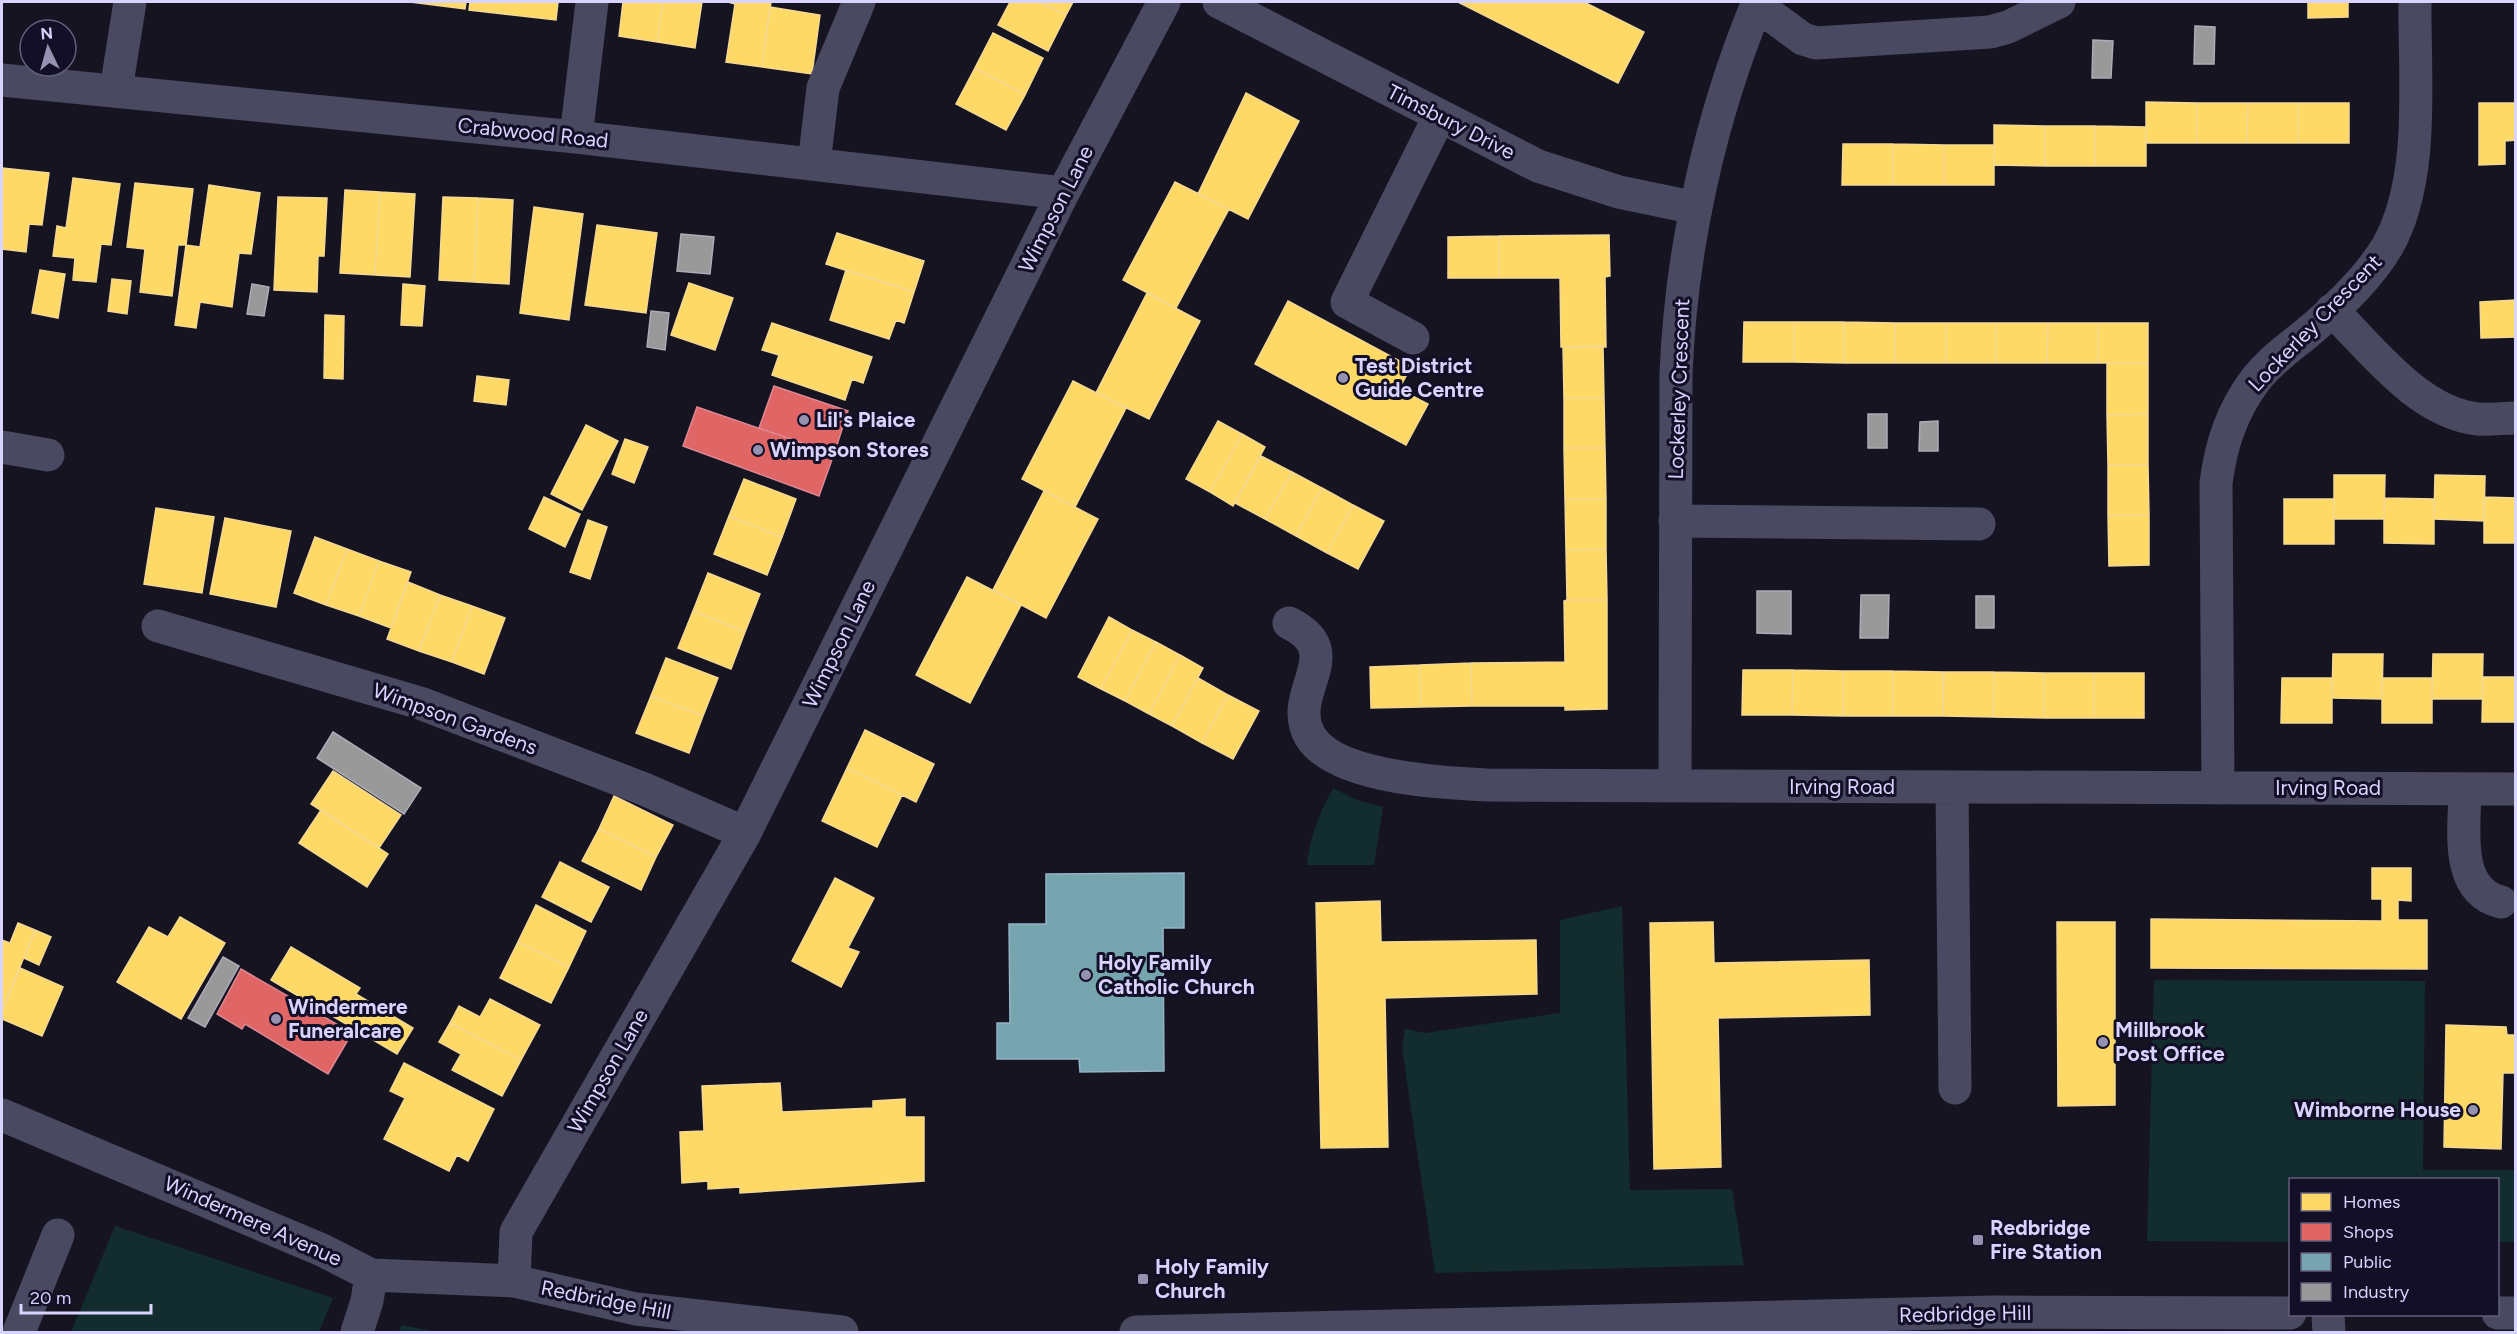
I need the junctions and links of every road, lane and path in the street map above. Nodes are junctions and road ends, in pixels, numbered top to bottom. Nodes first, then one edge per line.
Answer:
1 (130, 2) edge
2 (592, 2) edge
3 (859, 2) edge
4 (1164, 2) edge
5 (1219, 2) edge
6 (2059, 2) edge
7 (2415, 2) edge
8 (1756, 7) edge
9 (2, 80) edge
10 (116, 90) junction
11 (1439, 117) junction
12 (576, 137) junction
13 (814, 164) junction
14 (1063, 193) junction
15 (1696, 208) junction
16 (2332, 310) junction
17 (1413, 338) dead end
18 (2516, 418) edge
19 (2, 447) edge
20 (48, 455) dead end
21 (1675, 521) junction
22 (1979, 524) dead end
23 (1289, 623) dead end
24 (158, 626) dead end
25 (1675, 786) junction
26 (1952, 787) junction
27 (2218, 788) junction
28 (2465, 789) junction
29 (2516, 789) edge
30 (745, 833) junction
31 (2501, 902) dead end
32 (1955, 1088) dead end
33 (2, 1115) edge
34 (58, 1235) dead end
35 (371, 1275) junction
36 (514, 1281) junction
37 (2289, 1313) edge
38 (2499, 1313) edge
39 (2516, 1313) edge
40 (2328, 1316) edge
41 (1993, 1322) edge
42 (2206, 1322) edge
43 (19, 1332) edge
44 (357, 1332) edge
45 (842, 1332) edge
46 (1136, 1332) edge
47 (2329, 1332) edge

1 - 10 street
2 - 12 street
3 - 13 street
4 - 14 street, Wimpson Lane
5 - 11 street, Timsbury Drive
6 - 8 street
7 - 16 street, Lockerley Crescent
8 - 15 street, Lockerley Crescent
9 - 10 street, Crabwood Road
10 - 12 street, Crabwood Road
11 - 15 street, Timsbury Drive
11 - 17 street
12 - 13 street, Crabwood Road
13 - 14 street, Crabwood Road
14 - 30 street, Wimpson Lane
15 - 21 street, Lockerley Crescent
16 - 18 street
16 - 27 street, Lockerley Crescent
19 - 20 street
21 - 22 street
21 - 25 street, Lockerley Crescent
23 - 25 street, Irving Road
24 - 30 street, Wimpson Gardens
25 - 26 street, Irving Road
26 - 27 street, Irving Road
26 - 32 street
27 - 28 street, Irving Road
28 - 29 street, Irving Road
28 - 31 street
30 - 36 street, Wimpson Lane
33 - 35 street, Windermere Avenue
34 - 43 street
35 - 36 street, Windermere Avenue
35 - 44 street
36 - 45 street, Redbridge Hill
37 - 42 street, Redbridge Hill
38 - 39 street
40 - 47 street
41 - 42 street, Redbridge Hill
41 - 46 street, Redbridge Hill

